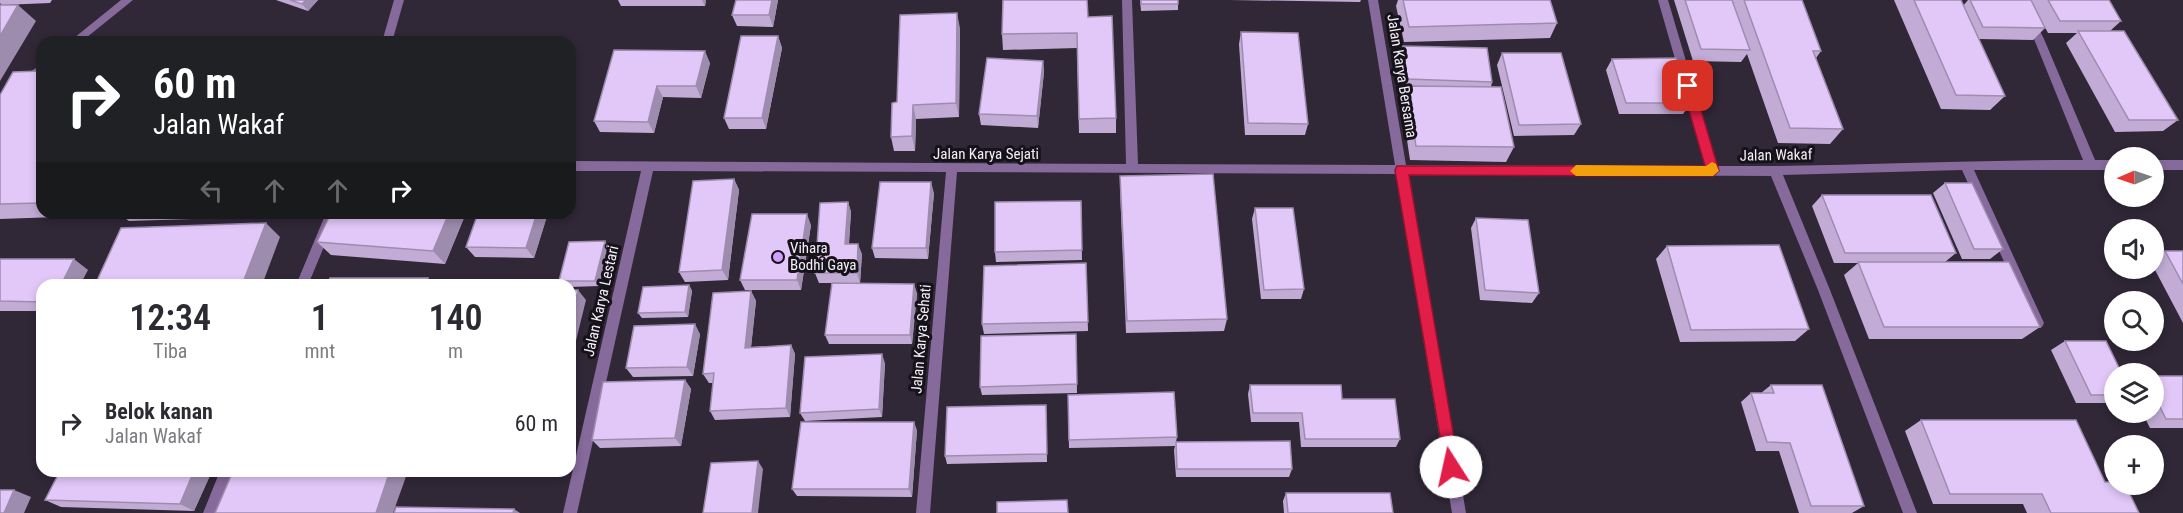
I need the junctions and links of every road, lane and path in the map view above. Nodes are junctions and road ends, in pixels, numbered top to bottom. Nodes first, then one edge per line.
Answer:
1 (128, 0) edge
2 (399, 0) edge
3 (1127, 0) edge
4 (1373, 0) edge
5 (1663, 0) edge
6 (2019, 0) edge
7 (82, 36) edge
8 (389, 36) edge
9 (36, 73) edge
10 (14, 91) edge
11 (1966, 165) junction
12 (2091, 165) junction
13 (2104, 165) edge
14 (2164, 165) edge
15 (2183, 165) edge
16 (576, 166) edge
17 (648, 166) junction
18 (952, 169) junction
19 (1132, 169) junction
20 (1401, 170) junction
21 (1713, 171) junction
22 (1775, 171) junction
23 (330, 219) edge
24 (304, 279) edge
25 (2038, 323) edge
26 (225, 477) edge
27 (210, 513) edge
28 (570, 513) edge
29 (923, 513) edge
30 (1459, 513) edge
31 (1910, 513) edge

1 - 7 street
2 - 8 street
3 - 19 street
4 - 20 street, Jalan Karya Bersama
5 - 21 street
6 - 12 street
9 - 10 street
11 - 12 street, Jalan Wakaf
11 - 22 street, Jalan Wakaf
11 - 25 street
12 - 13 street, Jalan Wakaf
14 - 15 street
16 - 17 street, Jalan Karya Sejati
17 - 18 street, Jalan Karya Sejati
17 - 28 street, Jalan Karya Lestari
18 - 19 street, Jalan Karya Sejati
18 - 29 street, Jalan Karya Sehati
19 - 20 street, Jalan Karya Sejati
20 - 21 street, Jalan Wakaf
20 - 30 street, Jalan Karya Bersama
21 - 22 street, Jalan Wakaf
22 - 31 street
23 - 24 street
26 - 27 street

